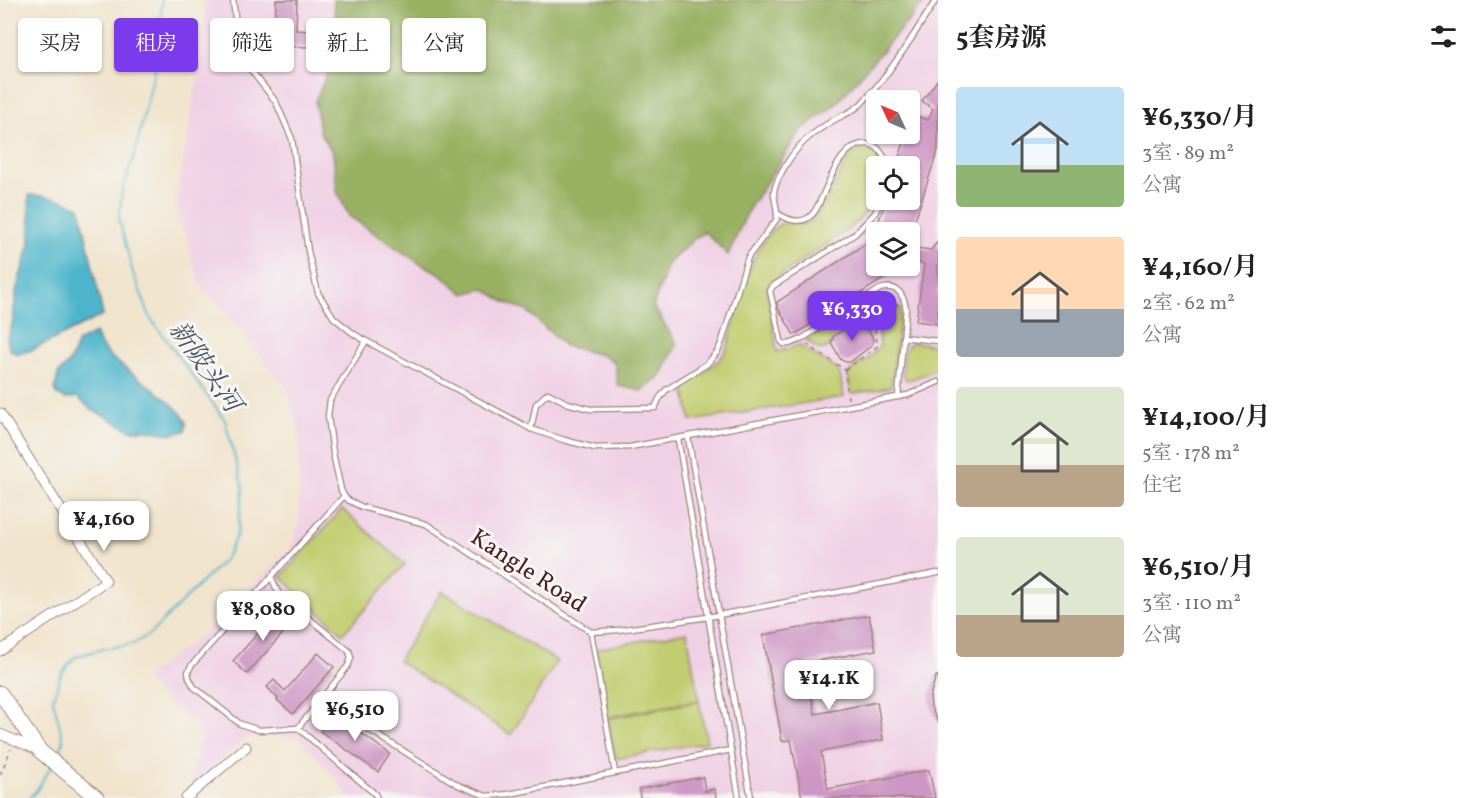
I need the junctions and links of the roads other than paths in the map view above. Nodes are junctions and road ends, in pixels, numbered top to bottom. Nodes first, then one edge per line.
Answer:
1 (233, 0) edge
2 (936, 0) edge
3 (884, 156) edge
4 (876, 210) edge
5 (777, 213) junction
6 (903, 337) junction
7 (366, 341) junction
8 (938, 341) edge
9 (938, 382) edge
10 (898, 397) junction
11 (0, 413) edge
12 (531, 429) junction
13 (688, 437) junction
14 (678, 439) junction
15 (344, 496) junction
16 (938, 573) edge
17 (271, 577) junction
18 (719, 615) junction
19 (708, 617) junction
20 (591, 632) junction
21 (0, 651) edge
22 (0, 693) edge
23 (320, 699) junction
24 (298, 728) junction
25 (0, 734) edge
26 (246, 747) dead end
27 (731, 750) junction
28 (40, 751) junction
29 (615, 773) junction
30 (89, 797) edge
31 (186, 798) edge
32 (377, 798) edge
33 (739, 798) edge
34 (751, 798) edge

1 - 7 lane
2 - 5 lane
3 - 5 lane
4 - 6 lane
5 - 12 lane
6 - 8 lane
6 - 10 lane
7 - 12 lane
7 - 15 lane
9 - 10 lane
10 - 13 lane
11 - 21 street
12 - 14 lane
13 - 14 lane
13 - 18 lane
14 - 19 lane
15 - 17 lane
15 - 20 lane, Kangle Road
16 - 18 lane, Kangle Road
17 - 23 lane
17 - 24 lane
18 - 19 lane, Kangle Road
18 - 34 lane
19 - 20 lane, Kangle Road
19 - 27 lane
20 - 29 lane
22 - 28 street
23 - 24 lane
23 - 29 lane
24 - 32 lane
25 - 28 street
26 - 31 street
27 - 29 lane
27 - 33 lane
28 - 30 street

